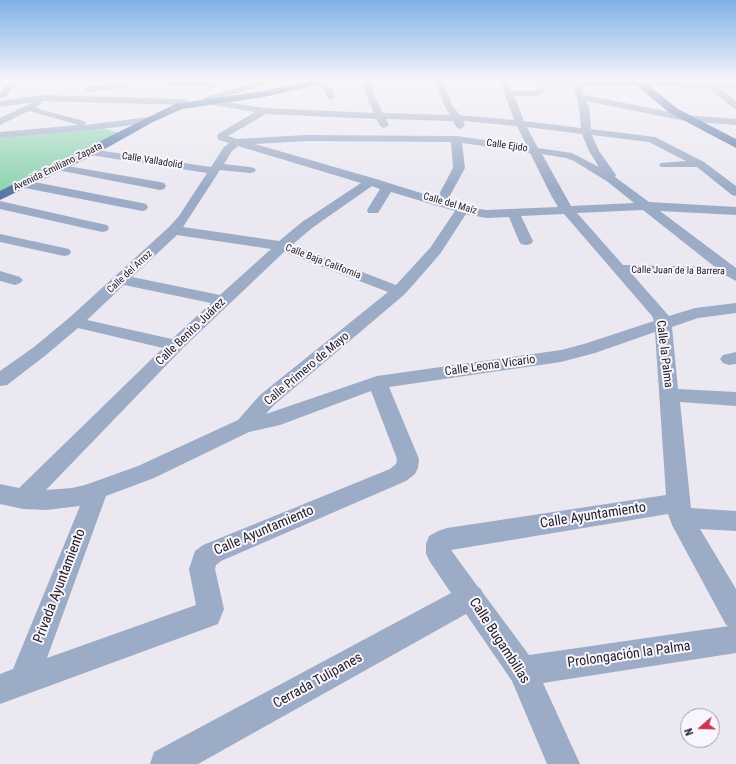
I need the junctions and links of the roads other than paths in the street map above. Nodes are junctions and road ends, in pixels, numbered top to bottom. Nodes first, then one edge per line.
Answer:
1 (12, 116) edge
2 (53, 116) edge
3 (158, 116) edge
4 (256, 116) edge
5 (373, 116) edge
6 (381, 116) junction
7 (517, 116) edge
8 (585, 116) edge
9 (673, 116) edge
10 (681, 116) edge
11 (457, 118) junction
12 (685, 118) junction
13 (149, 120) junction
14 (0, 122) edge
15 (736, 122) edge
16 (520, 123) junction
17 (94, 127) junction
18 (586, 132) junction
19 (0, 135) edge
20 (389, 138) junction
21 (461, 140) junction
22 (237, 142) junction
23 (736, 144) edge
24 (535, 150) junction
25 (90, 152) junction
26 (700, 164) junction
27 (665, 165) dead end
28 (56, 167) junction
29 (215, 169) junction
30 (250, 170) dead end
31 (612, 180) junction
32 (24, 184) junction
33 (380, 184) junction
34 (160, 186) dead end
35 (736, 192) edge
36 (0, 196) edge
37 (441, 201) junction
38 (0, 205) edge
39 (646, 206) junction
40 (142, 207) dead end
41 (463, 209) junction
42 (373, 210) dead end
43 (567, 210) junction
44 (736, 211) edge
45 (513, 212) junction
46 (102, 228) dead end
47 (174, 230) junction
48 (0, 238) edge
49 (526, 241) dead end
50 (282, 246) junction
51 (64, 252) dead end
52 (620, 269) junction
53 (734, 273) edge
54 (122, 280) junction
55 (399, 291) junction
56 (224, 301) junction
57 (736, 308) edge
58 (75, 322) junction
59 (663, 324) junction
60 (176, 345) junction
61 (0, 380) edge
62 (377, 382) junction
63 (669, 395) junction
64 (736, 399) edge
65 (245, 425) junction
66 (97, 491) junction
67 (0, 494) edge
68 (23, 499) junction
69 (679, 510) junction
70 (736, 521) edge
71 (438, 544) joint
72 (471, 597) junction
73 (736, 615) edge
74 (736, 639) edge
75 (522, 671) junction
76 (11, 685) edge
77 (166, 764) edge
78 (564, 764) edge

1 - 14 street
2 - 17 street
3 - 13 main road, Avenida Emiliano Zapata
4 - 22 street, Calle del Maíz
5 - 6 street
6 - 11 street
6 - 20 street
7 - 16 street, Calle la Palma
8 - 18 street
9 - 12 street
10 - 12 main road
11 - 16 street
11 - 21 street
12 - 15 street
12 - 23 main road
13 - 17 street
13 - 25 main road, Avenida Emiliano Zapata
16 - 18 street
16 - 24 street, Calle la Palma
17 - 19 street
18 - 26 street
18 - 31 street
20 - 21 street, Calle Ejido
20 - 22 street, Calle Ejido
21 - 24 street, Calle Ejido
21 - 37 street
22 - 29 street, Calle del Arroz
22 - 33 street, Calle del Maíz
24 - 31 street, Calle Ejido
24 - 43 street, Calle la Palma
25 - 28 main road, Avenida Emiliano Zapata
25 - 29 street, Calle Valladolid
26 - 27 street
26 - 35 street
28 - 32 main road, Avenida Emiliano Zapata
28 - 34 street
29 - 30 street, Calle Valladolid
29 - 47 street, Calle del Arroz
31 - 39 street, Calle Ejido
32 - 36 main road, Avenida Emiliano Zapata
32 - 40 street
33 - 37 street, Calle del Maíz
33 - 42 street
33 - 50 street, Calle Benito Juárez
37 - 41 street, Calle del Maíz
38 - 46 street
39 - 43 street, Calle del Maíz
39 - 44 street, Calle del Maíz
39 - 53 street, Calle Ejido
41 - 45 street, Calle del Maíz
41 - 55 street, Calle Primero de Mayo
43 - 45 street, Calle del Maíz
43 - 52 street, Calle la Palma
45 - 49 street
47 - 50 street, Calle Baja California
47 - 54 street, Calle del Arroz
48 - 51 street
50 - 55 street, Calle Baja California
50 - 56 street, Calle Benito Juárez
52 - 53 street, Calle Juan de la Barrera
52 - 59 street, Calle la Palma
54 - 56 street
54 - 58 street, Calle del Arroz
55 - 65 street, Calle Primero de Mayo
56 - 60 street, Calle Benito Juárez
57 - 59 street, Calle Leona Vicario
58 - 60 street
58 - 61 street, Calle del Arroz
59 - 62 street, Calle Leona Vicario
59 - 63 street, Calle la Palma
60 - 68 street, Calle Benito Juárez
62 - 65 street, Calle Leona Vicario
62 - 76 street, Calle Ayuntamiento
63 - 64 street
63 - 69 street, Calle la Palma
65 - 66 street, Calle Primero de Mayo
66 - 68 street, Calle Primero de Mayo
66 - 76 street, Privada Ayuntamiento
67 - 68 street, Calle Primero de Mayo
69 - 70 street, Calle Ayuntamiento
69 - 71 street, Calle Ayuntamiento
69 - 73 street, Calle la Palma
71 - 72 street, Calle Bugambilias
72 - 75 street, Calle Bugambilias
72 - 77 street, Cerrada Tulipanes
74 - 75 street, Prolongación la Palma
75 - 78 street, Calle Bugambilias

